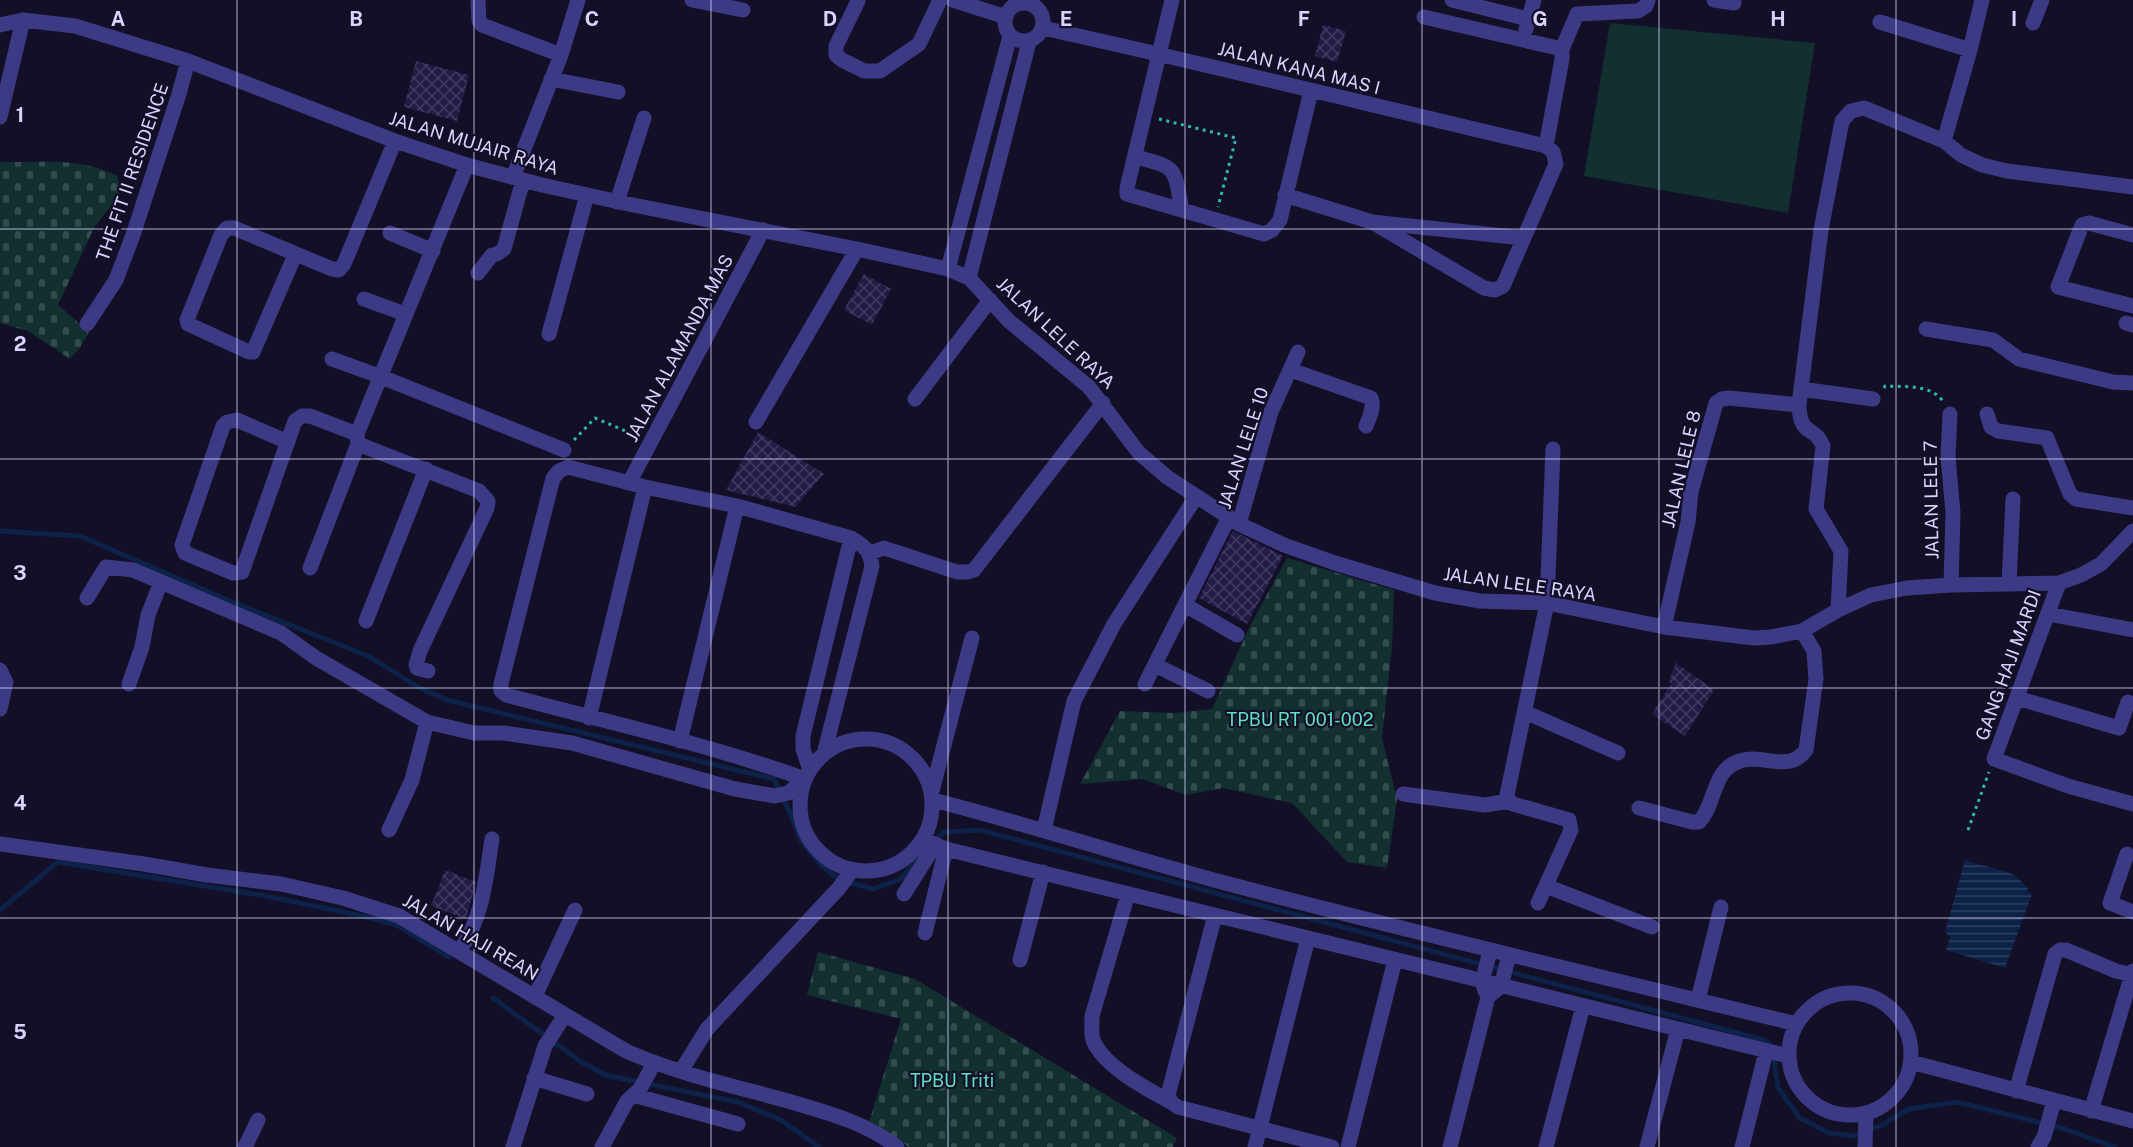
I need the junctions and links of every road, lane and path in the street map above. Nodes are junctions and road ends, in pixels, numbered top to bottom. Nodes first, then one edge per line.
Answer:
1 (478, 0) edge
2 (578, 0) edge
3 (692, 0) edge
4 (857, 0) edge
5 (940, 0) edge
6 (953, 0) edge
7 (1172, 0) edge
8 (1534, 0) edge
9 (1648, 0) edge
10 (1714, 0) edge
11 (1982, 0) edge
12 (2042, 0) edge
13 (1455, 1) edge
14 (1027, 2) edge
15 (1734, 3) dead end
16 (743, 10) dead end
17 (1006, 16) junction
18 (1424, 17) dead end
19 (1528, 19) junction
20 (23, 20) junction
21 (1880, 22) dead end
22 (2033, 23) dead end
23 (1454, 24) junction
24 (0, 25) edge
25 (1043, 28) junction
26 (1010, 36) junction
27 (1029, 42) junction
28 (1524, 42) junction
29 (1562, 49) junction
30 (1970, 50) junction
31 (1160, 54) junction
32 (561, 55) junction
33 (188, 61) junction
34 (551, 79) junction
35 (1311, 91) junction
36 (618, 92) dead end
37 (1145, 116) junction
38 (0, 117) edge
39 (645, 118) dead end
40 (395, 141) junction
41 (1944, 141) junction
42 (1546, 146) junction
43 (1134, 157) junction
44 (468, 165) junction
45 (518, 178) junction
46 (2133, 187) edge
47 (587, 195) junction
48 (1285, 195) junction
49 (617, 202) junction
50 (1182, 210) junction
51 (1215, 220) junction
52 (1372, 222) junction
53 (763, 230) junction
54 (390, 233) dead end
55 (2133, 235) edge
56 (1523, 238) junction
57 (857, 249) junction
58 (433, 251) junction
59 (295, 255) junction
60 (948, 269) junction
61 (478, 273) dead end
62 (969, 278) junction
63 (364, 299) dead end
64 (990, 300) junction
65 (2133, 306) edge
66 (405, 314) junction
67 (87, 324) dead end
68 (1926, 329) dead end
69 (549, 334) dead end
70 (1298, 352) dead end
71 (332, 359) dead end
72 (1291, 370) junction
73 (379, 376) junction
74 (2133, 383) edge
75 (1801, 389) junction
76 (915, 399) dead end
77 (1873, 399) joint
78 (1103, 403) junction
79 (1799, 405) junction
80 (1950, 414) joint
81 (1987, 414) dead end
82 (756, 422) dead end
83 (1366, 426) dead end
84 (357, 439) junction
85 (288, 442) junction
86 (650, 442) junction
87 (1553, 449) dead end
88 (564, 450) joint
89 (426, 469) junction
90 (629, 483) junction
91 (645, 487) junction
92 (1196, 497) junction
93 (2013, 499) dead end
94 (737, 506) junction
95 (2133, 508) edge
96 (1234, 520) junction
97 (2133, 531) edge
98 (851, 538) junction
99 (2127, 549) edge
100 (870, 554) junction
101 (310, 568) dead end
102 (161, 582) junction
103 (2059, 582) junction
104 (2009, 583) junction
105 (1951, 585) junction
106 (87, 598) dead end
107 (1546, 603) junction
108 (1185, 605) junction
109 (1838, 610) junction
110 (2048, 614) junction
111 (366, 621) dead end
112 (1664, 627) junction
113 (2133, 630) edge
114 (1802, 631) junction
115 (1237, 635) dead end
116 (972, 638) dead end
117 (1155, 665) junction
118 (0, 670) edge
119 (428, 670) dead end
120 (129, 684) dead end
121 (1145, 684) dead end
122 (1208, 691) dead end
123 (2017, 698) junction
124 (2128, 702) dead end
125 (0, 709) edge
126 (1525, 712) junction
127 (589, 718) junction
128 (427, 722) junction
129 (680, 741) junction
130 (1618, 753) dead end
131 (824, 754) junction
132 (1994, 759) junction
133 (808, 775) junction
134 (1403, 794) dead end
135 (932, 796) junction
136 (1509, 801) junction
137 (2133, 804) edge
138 (1639, 808) dead end
139 (389, 830) dead end
140 (1044, 830) junction
141 (1968, 830) dead end
142 (492, 839) dead end
143 (0, 844) edge
144 (935, 844) junction
145 (2127, 854) dead end
146 (852, 870) junction
147 (1043, 872) junction
148 (1546, 886) junction
149 (904, 894) dead end
150 (1128, 894) junction
151 (1538, 903) dead end
152 (1721, 907) dead end
153 (575, 910) dead end
154 (2133, 912) edge
155 (1215, 915) junction
156 (1652, 927) dead end
157 (924, 933) dead end
158 (1308, 938) junction
159 (460, 950) junction
160 (1490, 951) junction
161 (1509, 955) junction
162 (1020, 960) dead end
163 (1395, 960) junction
164 (2132, 974) edge
165 (1482, 982) junction
166 (1501, 986) junction
167 (535, 996) junction
168 (1488, 997) junction
169 (1698, 1000) junction
170 (1583, 1006) junction
171 (565, 1015) junction
172 (1797, 1024) junction
173 (1678, 1029) junction
174 (1766, 1052) junction
175 (1788, 1056) junction
176 (1911, 1062) junction
177 (681, 1071) junction
178 (534, 1078) junction
179 (644, 1080) junction
180 (2016, 1091) junction
181 (587, 1094) dead end
182 (2054, 1101) junction
183 (1171, 1102) junction
184 (2091, 1111) junction
185 (258, 1120) dead end
186 (2133, 1121) edge
187 (738, 1124) dead end
188 (1259, 1128) junction
189 (1866, 1129) edge
190 (881, 1142) edge
191 (2041, 1142) edge
192 (245, 1147) edge
193 (513, 1147) edge
194 (602, 1147) edge
195 (897, 1147) edge
196 (1255, 1147) edge
197 (1332, 1147) edge
198 (1348, 1147) edge
199 (1450, 1147) edge
200 (1546, 1147) edge
201 (1647, 1147) edge
202 (1742, 1147) edge

1 - 32 street
2 - 32 street
3 - 16 street
4 - 5 street
6 - 17 street
7 - 31 street
8 - 19 street
9 - 29 street
10 - 15 street
11 - 30 street
12 - 22 street
13 - 19 street
13 - 23 street
14 - 17 street
14 - 25 street
17 - 26 street
18 - 23 street
19 - 28 street
20 - 24 street, JALAN MUJAIR RAYA
20 - 33 street, JALAN MUJAIR RAYA
20 - 38 street
21 - 30 street
23 - 28 street
25 - 27 street
25 - 31 street, JALAN KANA MAS I
26 - 27 street
26 - 60 street
27 - 62 street
28 - 29 street
29 - 42 street
30 - 41 street
31 - 35 street, JALAN KANA MAS I
31 - 37 street
32 - 34 street
33 - 40 street, JALAN MUJAIR RAYA
33 - 67 street, THE FIT II RESIDENCE
34 - 36 street
34 - 45 street
35 - 42 street, JALAN KANA MAS I
35 - 48 street
37 - 43 street
37 - 51 path
39 - 49 street
40 - 44 street, JALAN MUJAIR RAYA
40 - 59 street
41 - 46 street
41 - 75 street
42 - 56 street
43 - 50 street
43 - 50 street
44 - 45 street, JALAN MUJAIR RAYA
44 - 58 street
45 - 47 street, JALAN MUJAIR RAYA
45 - 61 street
47 - 49 street, JALAN MUJAIR RAYA
47 - 69 street
48 - 51 street
48 - 52 street
49 - 53 street, JALAN MUJAIR RAYA
50 - 51 street
52 - 56 street
52 - 56 street
53 - 57 street, JALAN MUJAIR RAYA
53 - 86 street, JALAN ALAMANDA MAS
54 - 58 street
55 - 65 street
57 - 60 street, JALAN MUJAIR RAYA
57 - 82 street
58 - 66 street
59 - 59 street
60 - 62 street, JALAN LELE RAYA
62 - 64 street, JALAN LELE RAYA
63 - 66 street
64 - 76 street
64 - 78 street, JALAN LELE RAYA
66 - 73 street
68 - 74 street
70 - 72 street, JALAN LELE 10
71 - 73 street
72 - 83 street
72 - 96 street, JALAN LELE 10
73 - 84 street
73 - 88 street
75 - 77 street
75 - 79 street
77 - 80 path
78 - 92 street, JALAN LELE RAYA
78 - 100 street
79 - 109 street
79 - 112 street, JALAN LELE 8
80 - 105 street, JALAN LELE 7
81 - 95 street
84 - 85 street
84 - 89 street
84 - 101 street
85 - 85 street
86 - 88 path
86 - 90 street, JALAN ALAMANDA MAS
87 - 107 street
89 - 111 street
89 - 119 street
90 - 91 street
90 - 127 street
91 - 94 street
91 - 127 street
92 - 96 street, JALAN LELE RAYA
92 - 140 street
93 - 104 street
94 - 98 street
94 - 129 street
96 - 107 street, JALAN LELE RAYA
96 - 108 street, JALAN LELE 10
97 - 99 street, JALAN LELE RAYA
98 - 100 street
98 - 133 street
99 - 103 street, JALAN LELE RAYA
100 - 131 street
102 - 106 street
102 - 120 street
102 - 128 street
103 - 104 street, JALAN LELE RAYA
103 - 110 street, GANG HAJI MARDI
104 - 105 street, JALAN LELE RAYA
105 - 109 street, JALAN LELE RAYA
107 - 112 street, JALAN LELE RAYA
107 - 126 street
108 - 115 street
108 - 117 street, JALAN LELE 10
109 - 114 street, JALAN LELE RAYA
110 - 113 street
110 - 123 street, GANG HAJI MARDI
112 - 114 street, JALAN LELE RAYA
114 - 138 street
116 - 135 street
117 - 121 street, JALAN LELE 10
117 - 122 street
118 - 125 street
123 - 124 street
123 - 132 street, GANG HAJI MARDI
126 - 130 street
126 - 136 street
127 - 129 street
128 - 133 street
128 - 139 street
129 - 133 street
131 - 133 street
131 - 135 street
132 - 137 street, GANG HAJI MARDI
132 - 141 path
133 - 146 street
134 - 136 street
135 - 140 street
135 - 144 street
136 - 148 street
140 - 160 street
142 - 159 street
143 - 159 street, JALAN HAJI REAN
144 - 146 street
144 - 147 street
144 - 149 street
144 - 157 street
145 - 154 street
146 - 177 street
147 - 150 street
147 - 162 street
148 - 151 street
148 - 156 street
150 - 155 street
150 - 183 street
152 - 169 street
153 - 167 street
155 - 158 street
155 - 183 street
158 - 163 street
158 - 188 street
159 - 167 street, JALAN HAJI REAN
160 - 161 street
160 - 165 street
161 - 166 street
161 - 169 street
163 - 165 street
163 - 198 street
164 - 180 street
164 - 184 street
165 - 166 street
165 - 168 street
166 - 168 street
166 - 170 street
167 - 171 street, JALAN HAJI REAN
168 - 199 street
169 - 172 street
170 - 173 street
170 - 200 street
171 - 178 street
171 - 179 street, JALAN HAJI REAN
172 - 175 street
172 - 176 street
173 - 174 street
173 - 201 street
174 - 175 street
174 - 202 street
175 - 189 street
176 - 180 street
176 - 189 street
177 - 179 street, JALAN HAJI REAN
177 - 190 street, JALAN HAJI REAN
178 - 181 street
178 - 193 street
179 - 187 street
179 - 194 street
180 - 182 street
182 - 184 street
182 - 191 street
183 - 188 street
184 - 186 street
185 - 192 street
188 - 196 street
188 - 197 street
190 - 195 street, JALAN HAJI REAN

